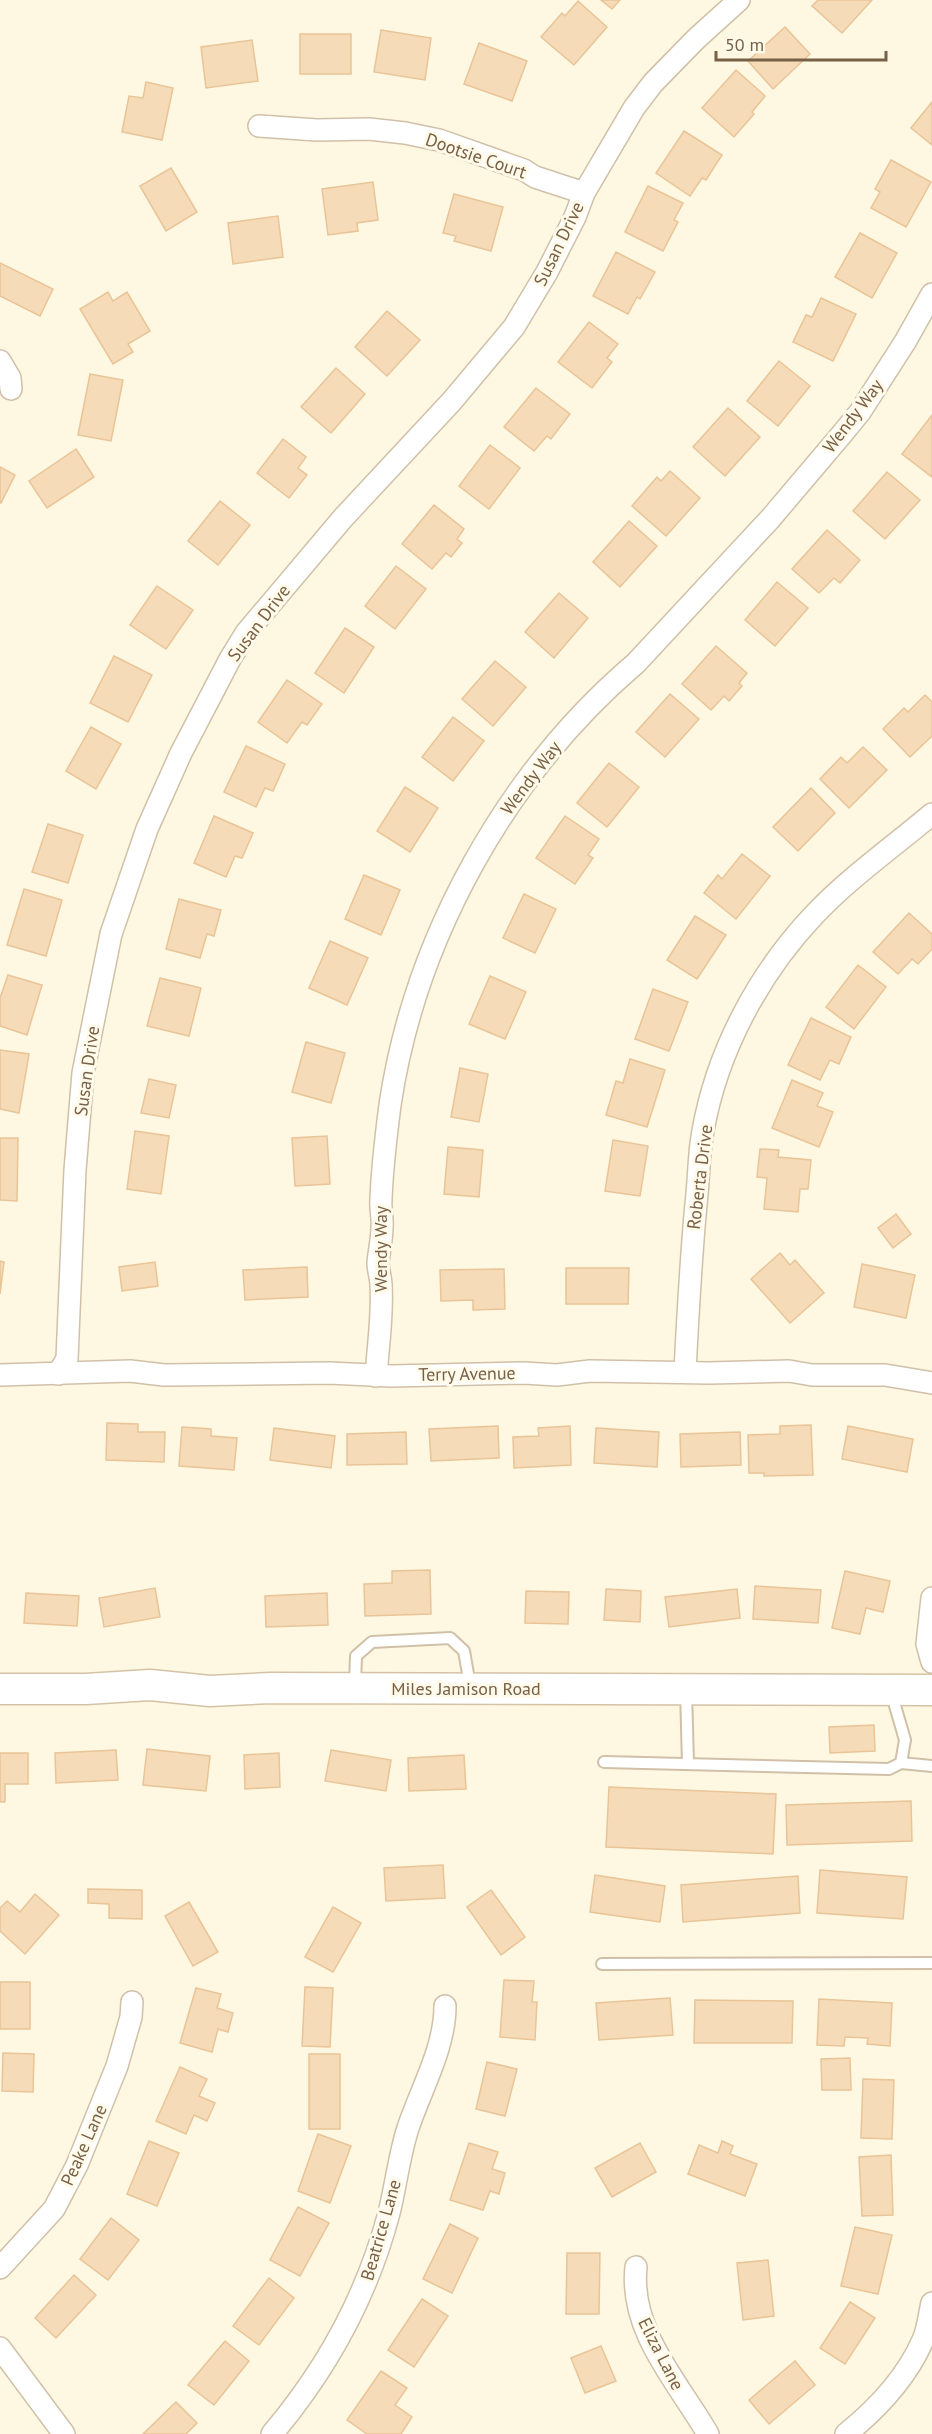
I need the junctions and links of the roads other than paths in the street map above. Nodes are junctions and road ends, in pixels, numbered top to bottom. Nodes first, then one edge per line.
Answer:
1 (739, 0) edge
2 (259, 126) dead end
3 (584, 193) junction
4 (932, 294) edge
5 (0, 361) edge
6 (11, 389) dead end
7 (932, 814) edge
8 (685, 1371) junction
9 (58, 1374) junction
10 (0, 1375) edge
11 (376, 1376) junction
12 (932, 1383) edge
13 (932, 1599) edge
14 (932, 1662) edge
15 (0, 1689) edge
16 (355, 1689) junction
17 (470, 1689) junction
18 (686, 1689) junction
19 (890, 1689) junction
20 (932, 1690) edge
21 (604, 1761) dead end
22 (901, 1763) junction
23 (688, 1764) junction
24 (932, 1766) edge
25 (932, 1963) edge
26 (602, 1964) dead end
27 (132, 2002) dead end
28 (445, 2006) dead end
29 (636, 2267) dead end
30 (0, 2268) edge
31 (932, 2303) edge
32 (0, 2348) edge
33 (64, 2434) edge
34 (272, 2434) edge
35 (708, 2434) edge
36 (846, 2434) edge

1 - 3 street, Susan Drive
2 - 3 street, Dootsie Court
3 - 9 street, Susan Drive
4 - 11 street, Wendy Way
5 - 6 street
7 - 8 street, Roberta Drive
8 - 11 street, Terry Avenue
8 - 12 street, Terry Avenue
9 - 10 street, Terry Avenue
9 - 11 street, Terry Avenue
13 - 14 street
15 - 16 main road, Miles Jamison Road
16 - 17 main road, Miles Jamison Road
16 - 17 lane
17 - 18 main road, Miles Jamison Road
18 - 19 main road, Miles Jamison Road
18 - 23 lane
19 - 20 main road, Miles Jamison Road
19 - 22 lane
21 - 23 lane
22 - 23 lane
22 - 24 lane
25 - 26 lane
27 - 30 street, Peake Lane
28 - 34 street, Beatrice Lane
29 - 35 street, Eliza Lane
31 - 36 street
32 - 33 street

